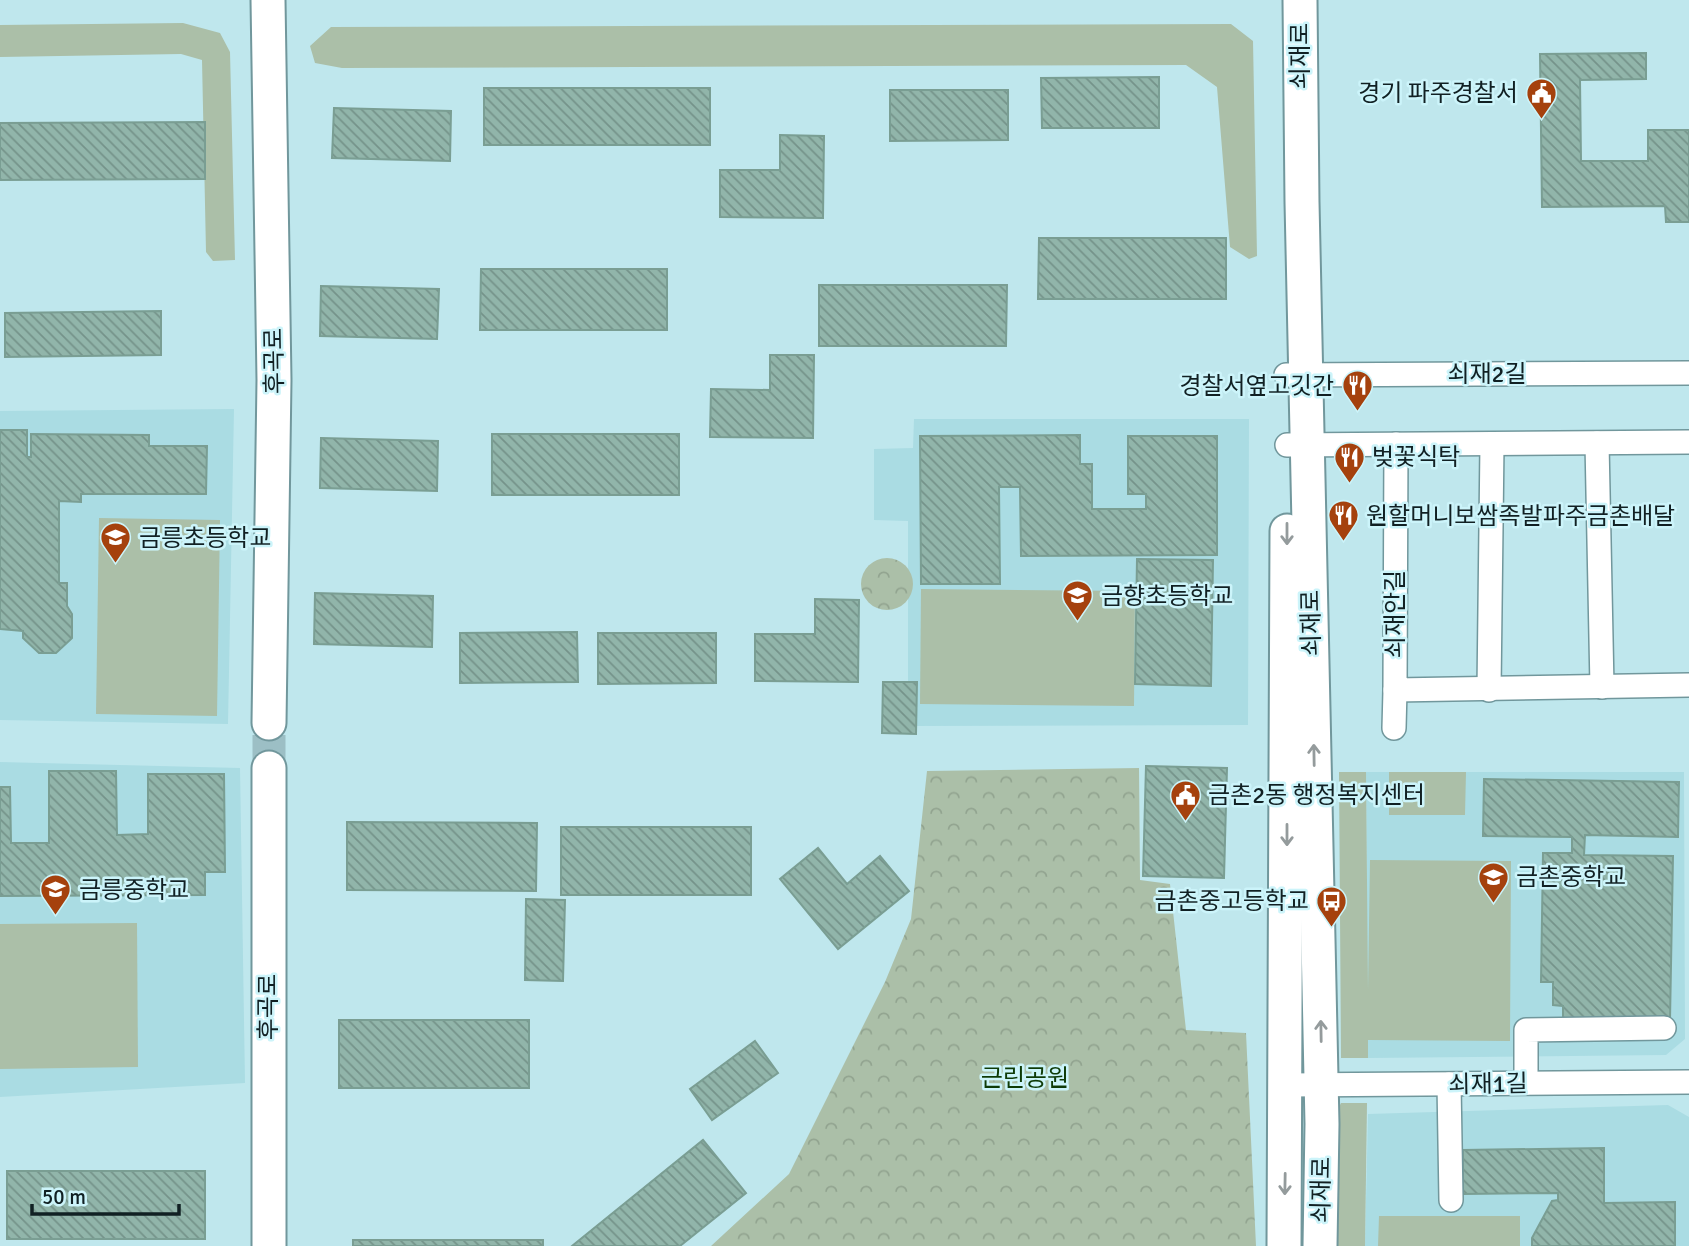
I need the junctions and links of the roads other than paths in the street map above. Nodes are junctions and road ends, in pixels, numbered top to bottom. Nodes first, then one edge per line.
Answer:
1 (268, 0) edge
2 (1277, 0) edge
3 (1300, 0) edge
4 (1689, 373) edge
5 (1296, 375) junction
6 (1597, 443) junction
7 (1689, 443) edge
8 (1396, 444) junction
9 (1492, 444) junction
10 (1297, 445) junction
11 (1689, 685) edge
12 (1602, 687) junction
13 (1395, 690) junction
14 (1489, 690) junction
15 (269, 723) tunnel mouth
16 (1394, 728) dead end
17 (269, 768) tunnel mouth
18 (1664, 1028) dead end
19 (1689, 1082) edge
20 (1526, 1083) junction
21 (1449, 1084) junction
22 (1286, 1085) junction
23 (1322, 1085) junction
24 (1451, 1200) dead end
25 (269, 1246) edge
26 (1284, 1246) edge
27 (1320, 1246) edge

1 - 15 street, 후곡로
2 - 5 street
3 - 5 street, 쇠재로
4 - 5 street, 쇠재2길
5 - 10 street
6 - 7 street
6 - 9 street
6 - 12 street
8 - 9 street
8 - 10 street
8 - 13 street, 쇠재안길
9 - 14 street
10 -> 22 street
23 -> 10 street, 쇠재로
11 - 12 street, 쇠재안길
12 - 14 street, 쇠재안길
13 - 14 street, 쇠재안길
13 - 16 street
17 - 25 street, 후곡로
18 - 20 street
19 - 20 street, 쇠재1길
20 - 21 street, 쇠재1길
21 - 23 street, 쇠재1길
21 - 24 street
22 - 23 street, 쇠재1길
22 -> 26 street
23 - 27 street, 쇠재로

